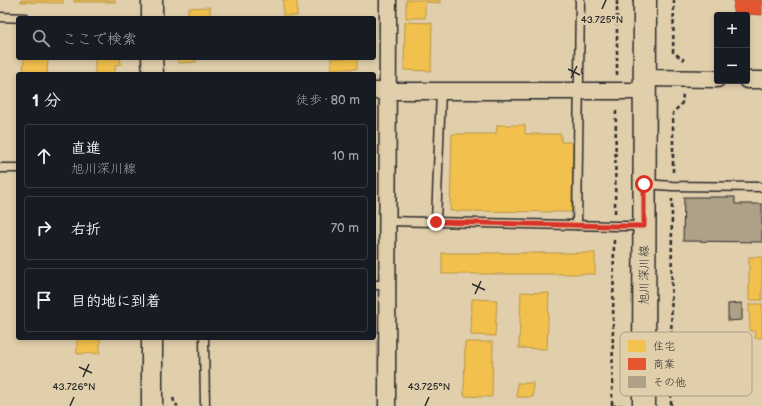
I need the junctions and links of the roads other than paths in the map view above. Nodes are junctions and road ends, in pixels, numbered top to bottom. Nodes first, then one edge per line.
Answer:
1 (152, 0) edge
2 (388, 0) edge
3 (580, 0) edge
4 (645, 0) edge
5 (152, 16) edge
6 (0, 17) edge
7 (16, 18) edge
8 (152, 60) edge
9 (153, 72) edge
10 (714, 79) edge
11 (750, 80) edge
12 (762, 80) edge
13 (644, 84) junction
14 (381, 91) edge
15 (579, 91) junction
16 (441, 92) junction
17 (0, 168) edge
18 (16, 168) edge
19 (644, 184) junction
20 (762, 187) edge
21 (387, 221) junction
22 (436, 222) junction
23 (577, 226) junction
24 (644, 226) junction
25 (381, 285) edge
26 (644, 332) edge
27 (152, 340) edge
28 (204, 340) edge
29 (152, 406) edge
30 (204, 406) edge
31 (387, 406) edge

1 - 5 street
2 - 14 street
3 - 15 lane
4 - 13 main road, 旭川深川線
6 - 7 lane
8 - 9 street
10 - 13 street
11 - 12 street
13 - 15 street
13 - 19 main road, 旭川深川線
14 - 16 street
14 - 21 street
15 - 16 street
15 - 23 lane
16 - 22 lane
17 - 18 lane
19 - 20 lane
19 - 24 main road, 旭川深川線
21 - 22 lane
21 - 25 street
22 - 23 lane
23 - 24 lane
24 - 26 main road, 旭川深川線
25 - 31 street
27 - 29 street
28 - 30 lane

